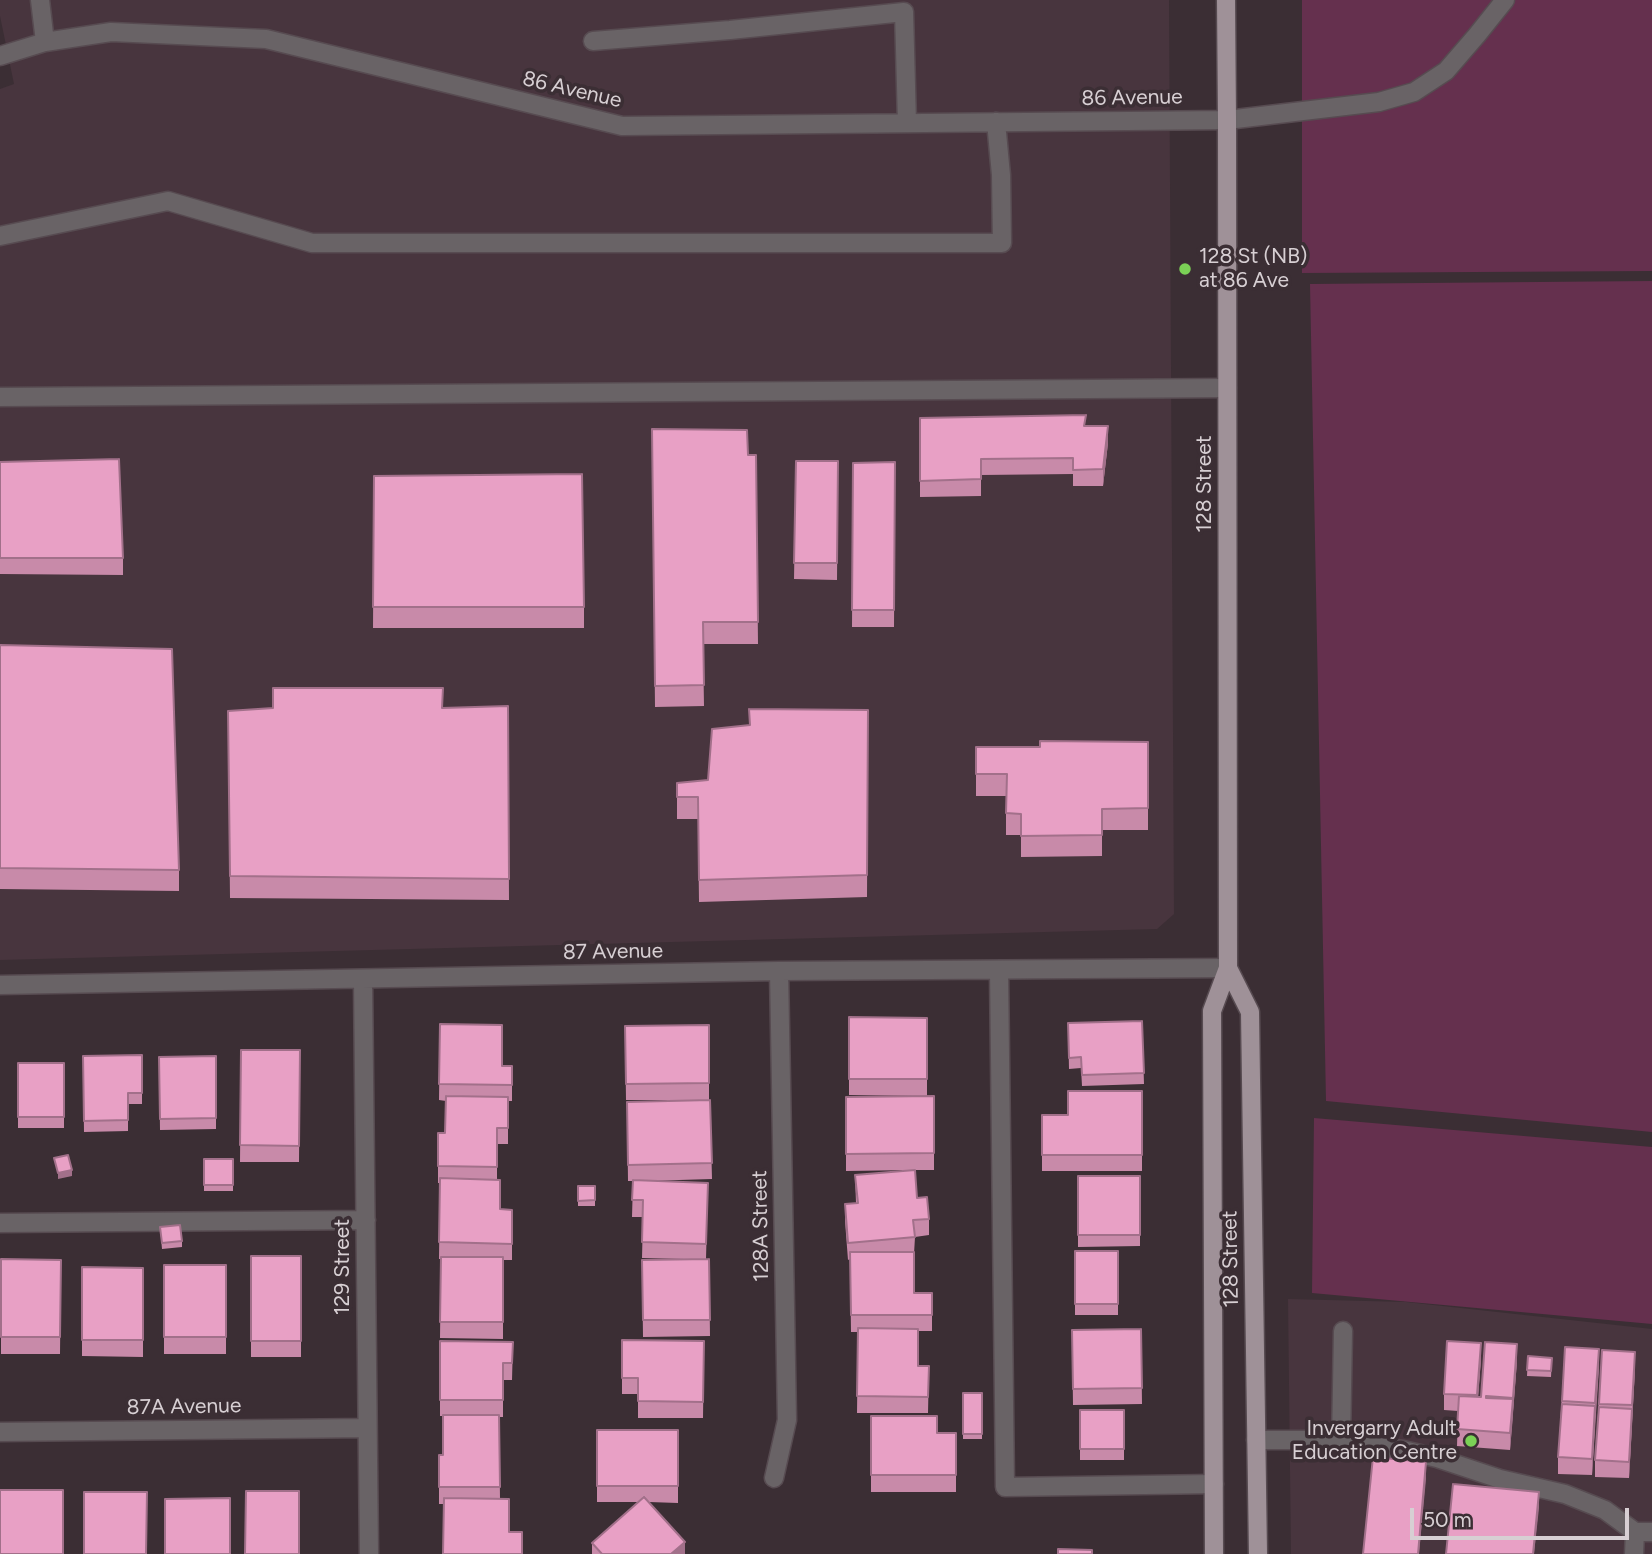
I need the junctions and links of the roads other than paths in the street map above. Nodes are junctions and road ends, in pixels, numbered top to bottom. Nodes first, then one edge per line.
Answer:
1 (40, 0) edge
2 (1226, 0) edge
3 (1505, 0) edge
4 (593, 41) dead end
5 (45, 42) junction
6 (0, 56) edge
7 (1227, 120) junction
8 (996, 122) junction
9 (907, 123) junction
10 (0, 236) edge
11 (1227, 388) junction
12 (0, 397) edge
13 (1228, 968) junction
14 (999, 970) junction
15 (779, 971) junction
16 (363, 980) junction
17 (0, 985) edge
18 (366, 1220) junction
19 (0, 1223) edge
20 (1343, 1331) dead end
21 (368, 1428) junction
22 (0, 1432) edge
23 (1256, 1440) junction
24 (1341, 1443) junction
25 (774, 1478) dead end
26 (1213, 1484) junction
27 (1644, 1532) edge
28 (369, 1554) edge
29 (1214, 1554) edge
30 (1258, 1554) edge
31 (1634, 1554) edge

1 - 5 street
2 - 7 main road, 128 Street
3 - 7 street, 86 Avenue
4 - 9 street
5 - 6 street, 86 Avenue
5 - 9 street, 86 Avenue
7 - 8 street, 86 Avenue
7 - 11 main road, 128 Street
8 - 9 street, 86 Avenue
8 - 10 street
11 - 12 street
11 - 13 main road, 128 Street
13 - 14 street, 87 Avenue
13 - 23 main road, 128 Street
13 - 26 main road, 128 Street
14 - 15 street, 87 Avenue
14 - 26 street
15 - 16 street, 87 Avenue
15 - 25 street, 128A Street
16 - 17 street, 87 Avenue
16 - 18 street, 129 Street
18 - 19 street
18 - 21 street, 129 Street
20 - 24 street
21 - 22 street, 87A Avenue
21 - 28 street, 129 Street
23 - 24 street
23 - 30 main road, 128 Street
24 - 27 street
26 - 29 main road, 128 Street
27 - 31 street

